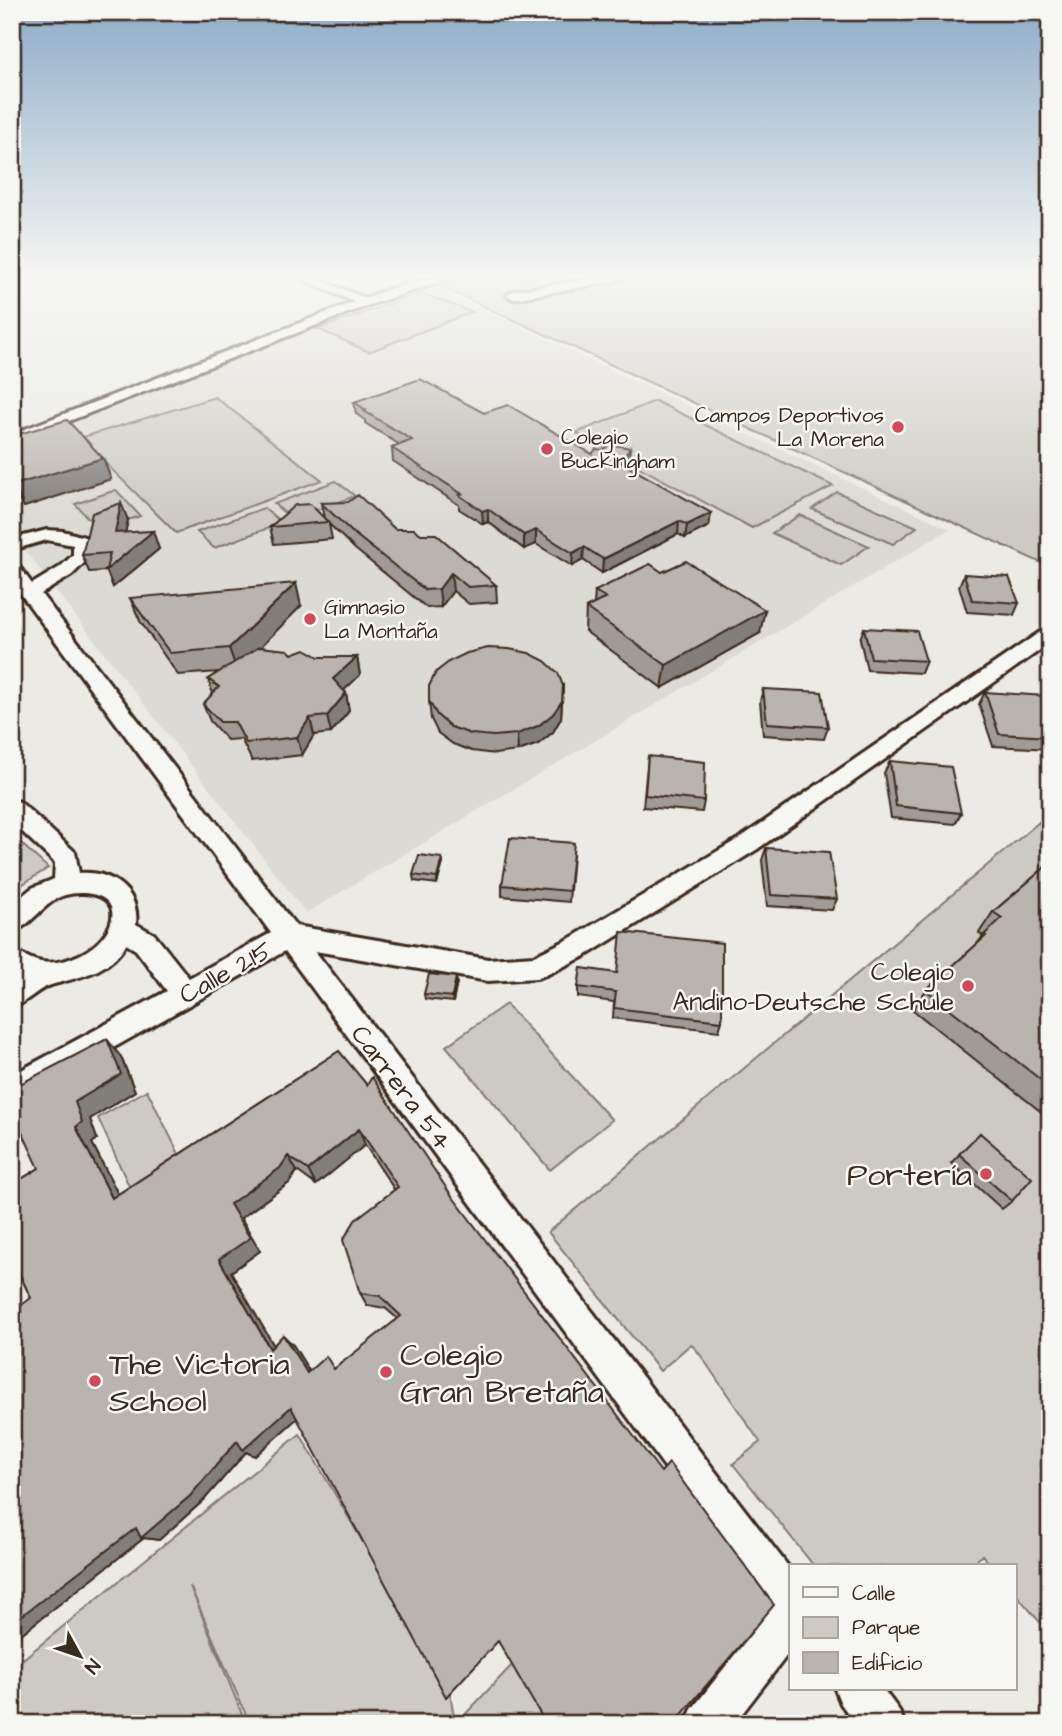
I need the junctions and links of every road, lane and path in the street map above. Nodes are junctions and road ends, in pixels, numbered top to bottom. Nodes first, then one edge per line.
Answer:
1 (218, 359) edge
2 (12, 439) edge
3 (12, 545) edge
4 (12, 569) edge
5 (30, 593) junction
6 (1050, 634) edge
7 (12, 808) edge
8 (65, 884) junction
9 (12, 922) edge
10 (123, 929) junction
11 (289, 936) junction
12 (12, 961) edge
13 (44, 975) junction
14 (185, 994) junction
15 (12, 996) edge
16 (12, 1091) edge
17 (789, 1601) edge
18 (789, 1619) edge
19 (857, 1690) edge
20 (707, 1724) edge
21 (883, 1724) edge

1 - 2 street
3 - 5 street
4 - 5 street, Carrera 54
5 - 11 street, Carrera 54
6 - 11 street, Calle 215
7 - 8 street
8 - 9 street
8 - 10 street
10 - 13 street
10 - 14 street
11 - 14 street, Calle 215
11 - 17 street, Carrera 54
12 - 13 street
13 - 15 street
14 - 16 street, Calle 215
18 - 20 street
19 - 21 street

